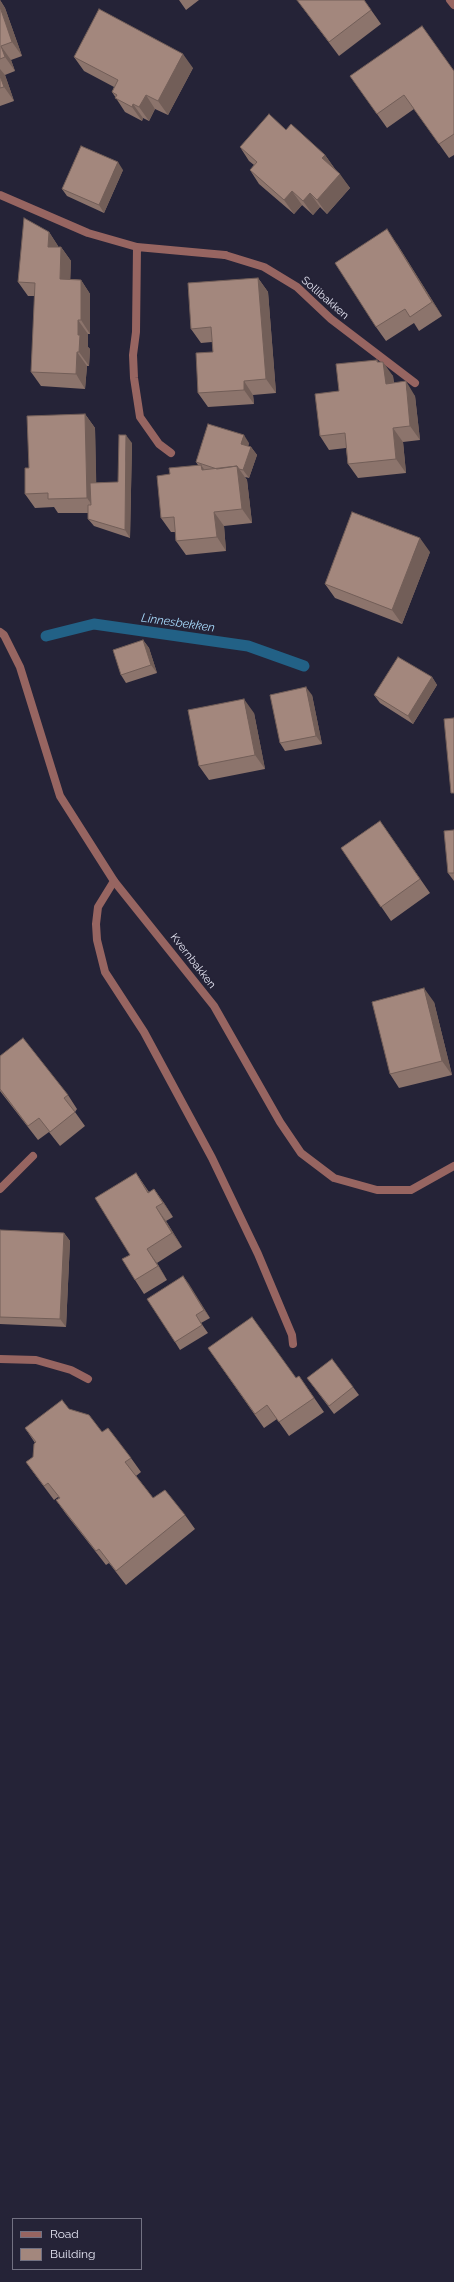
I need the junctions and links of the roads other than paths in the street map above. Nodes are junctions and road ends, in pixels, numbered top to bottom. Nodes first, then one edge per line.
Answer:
1 (450, 0) edge
2 (454, 4) edge
3 (0, 195) edge
4 (137, 247) junction
5 (415, 383) dead end
6 (171, 453) dead end
7 (0, 632) edge
8 (114, 881) junction
9 (33, 1156) dead end
10 (454, 1166) edge
11 (0, 1189) edge
12 (293, 1344) dead end
13 (0, 1359) edge
14 (88, 1379) dead end

1 - 2 street
3 - 4 street, Sollibakken
4 - 5 street, Sollibakken
4 - 6 street
7 - 8 street, Kvernbakken
8 - 10 street, Kvernbakken
8 - 12 street
9 - 11 street
13 - 14 street

